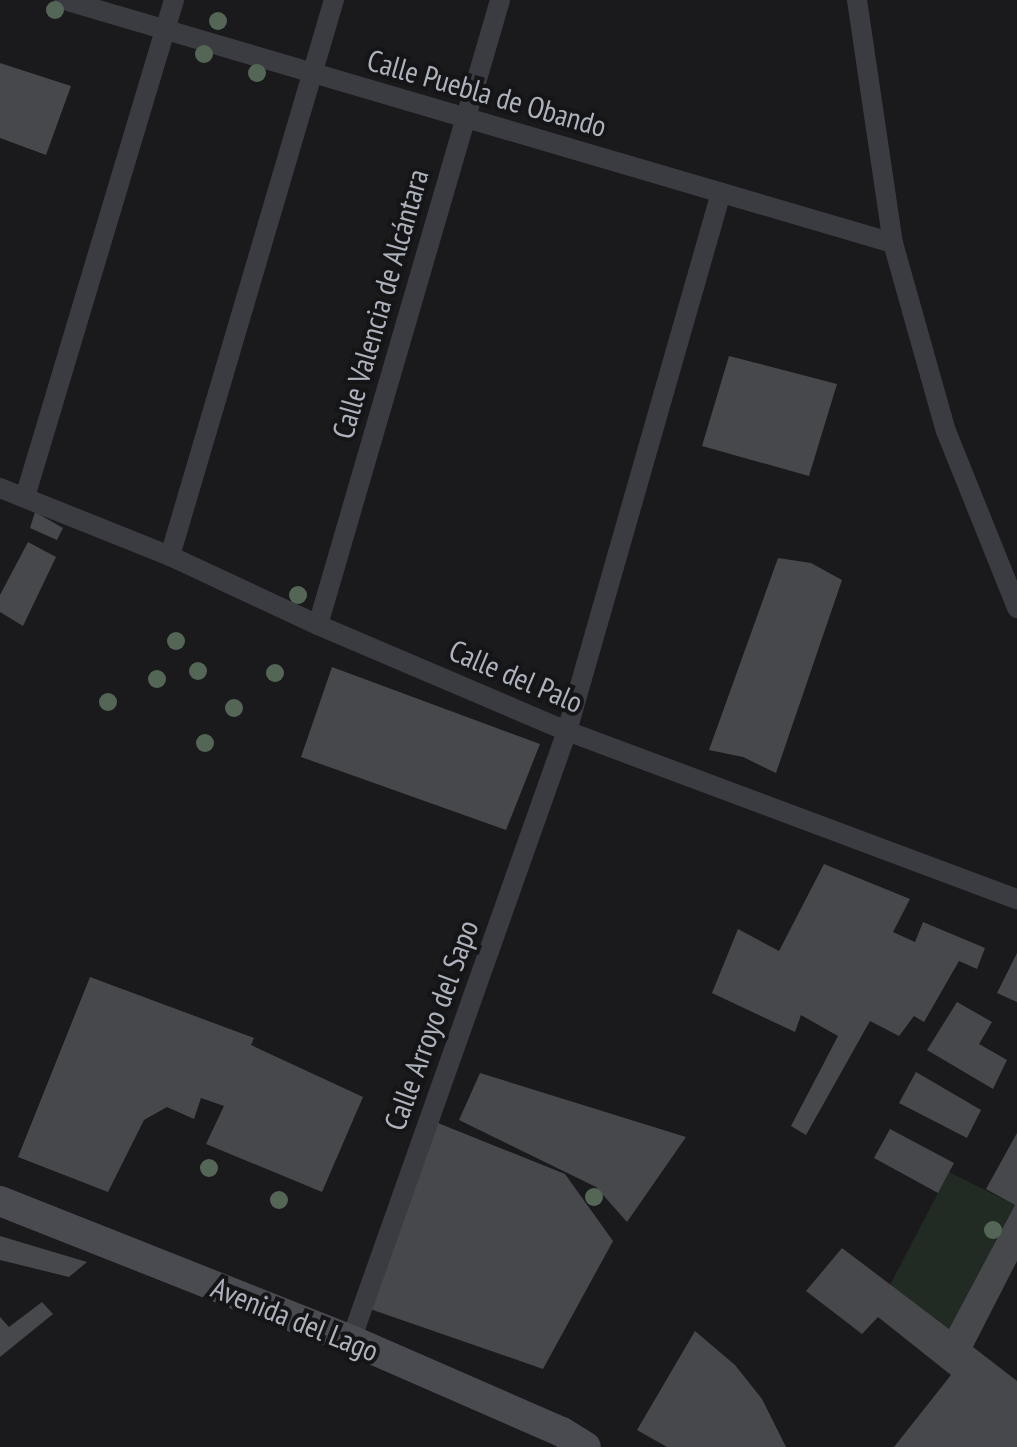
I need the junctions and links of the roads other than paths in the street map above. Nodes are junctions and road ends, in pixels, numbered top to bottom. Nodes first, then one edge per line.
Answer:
1 (64, 0) edge
2 (174, 0) edge
3 (334, 0) edge
4 (500, 0) edge
5 (857, 0) edge
6 (165, 30) junction
7 (312, 73) junction
8 (466, 118) junction
9 (721, 194) junction
10 (894, 243) junction
11 (0, 488) edge
12 (25, 498) junction
13 (170, 556) junction
14 (1017, 608) edge
15 (318, 625) junction
16 (567, 731) junction
17 (1017, 899) edge
18 (0, 1201) edge
19 (351, 1340) junction
20 (586, 1447) edge

1 - 6 street, Calle Puebla de Obando
2 - 6 street
3 - 7 street
4 - 8 street, Calle Valencia de Alcántara
5 - 10 street
6 - 7 street, Calle Puebla de Obando
6 - 12 street
7 - 8 street, Calle Puebla de Obando
7 - 13 street
8 - 9 street, Calle Puebla de Obando
8 - 15 street, Calle Valencia de Alcántara
9 - 10 street, Calle Puebla de Obando
9 - 16 street, Calle Arroyo del Sapo
10 - 14 street
11 - 12 street, Calle del Palo
12 - 13 street, Calle del Palo
13 - 15 street, Calle del Palo
15 - 16 street, Calle del Palo
16 - 17 street, Calle del Palo
16 - 19 street, Calle Arroyo del Sapo
18 - 19 street, Avenida del Lago
19 - 20 street, Avenida del Lago

